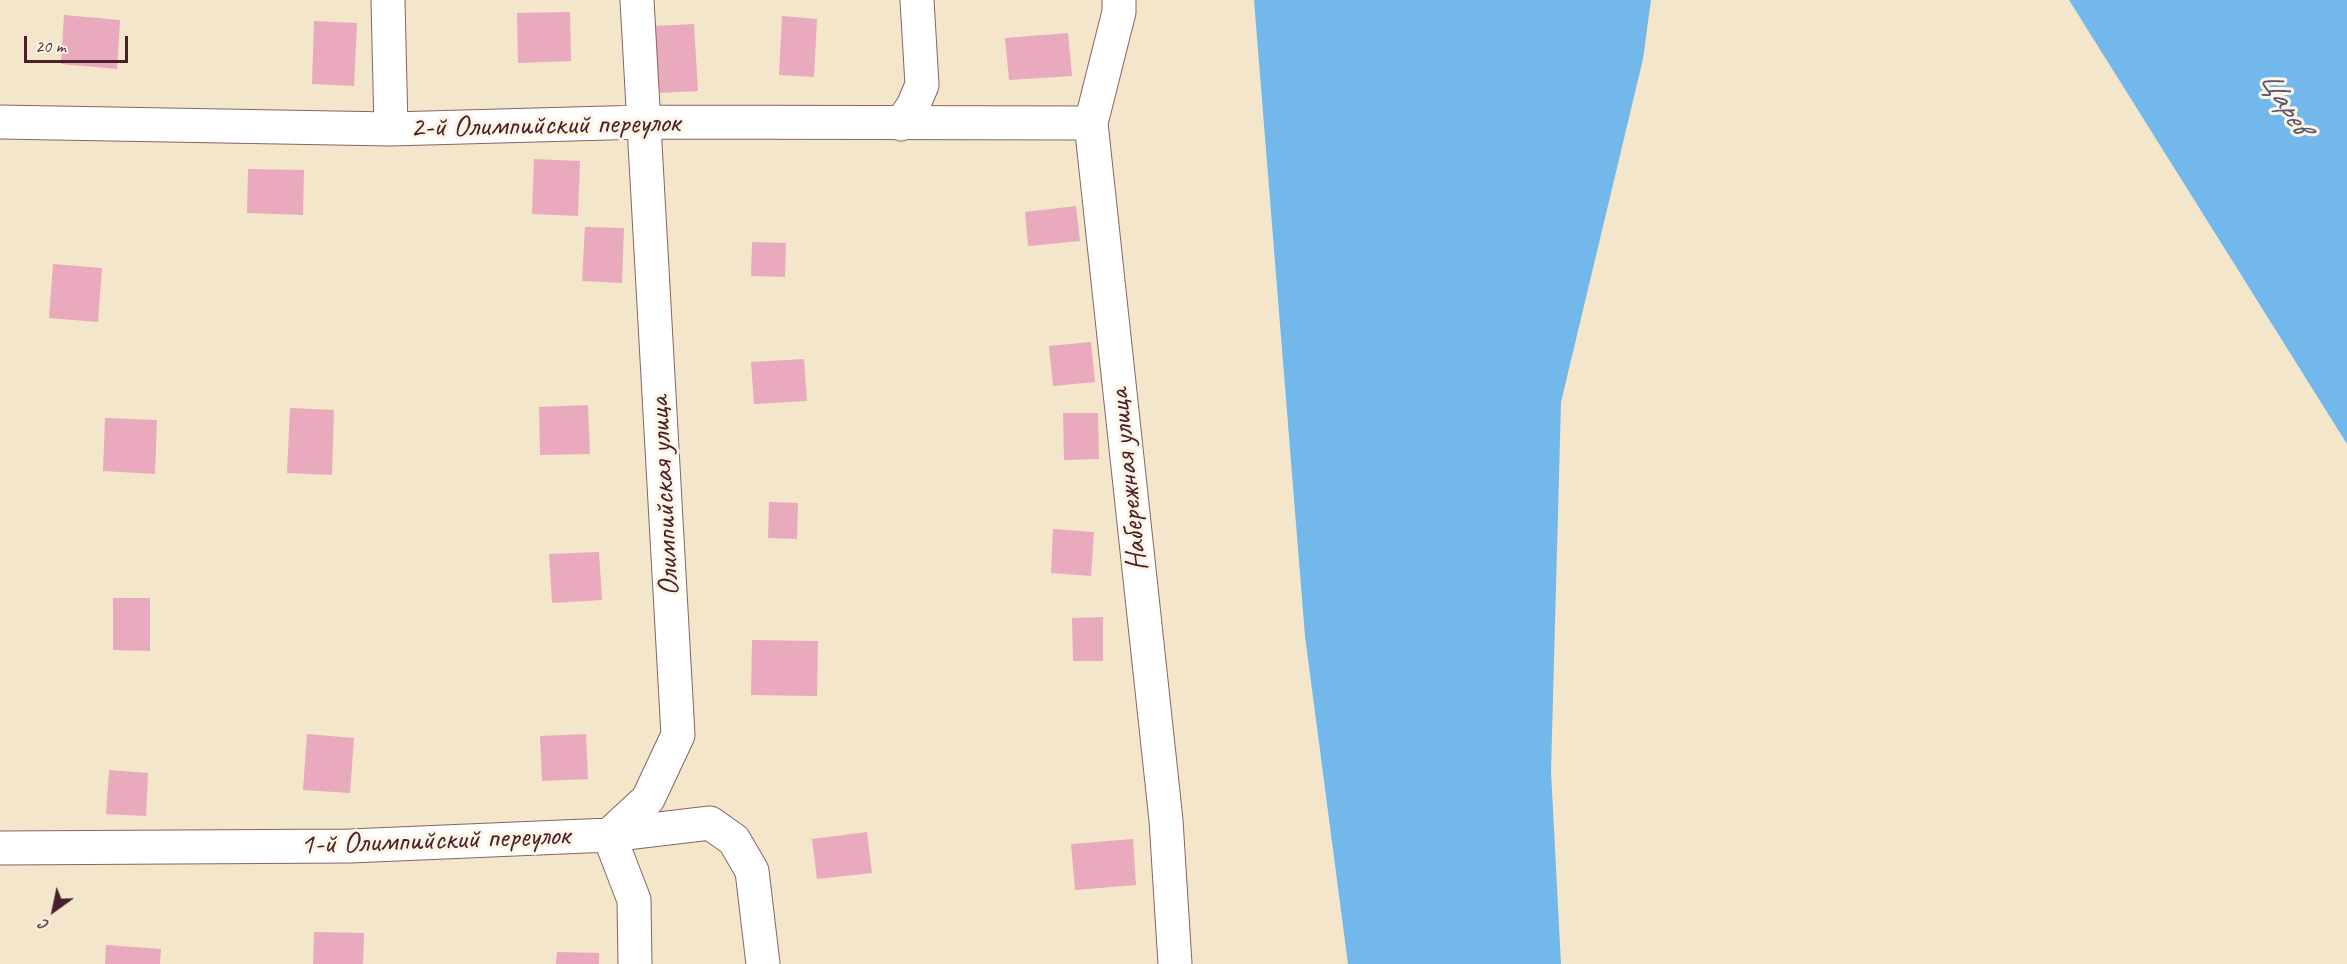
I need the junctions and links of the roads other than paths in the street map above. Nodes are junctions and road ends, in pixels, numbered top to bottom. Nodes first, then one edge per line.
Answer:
1 (388, 0) edge
2 (637, 0) edge
3 (916, 0) edge
4 (1119, 0) edge
5 (0, 122) edge
6 (644, 122) junction
7 (1090, 123) junction
8 (901, 124) junction
9 (391, 129) junction
10 (609, 836) junction
11 (0, 848) edge
12 (636, 964) edge
13 (763, 964) edge
14 (1175, 964) edge

1 - 9 street
2 - 6 street, Олимпийская улица
3 - 8 street
4 - 7 street, Набережная улица
5 - 9 street, 2-й Олимпийский переулок
6 - 8 street, 2-й Олимпийский переулок
6 - 9 street, 2-й Олимпийский переулок
6 - 10 street, Олимпийская улица
7 - 8 street, 2-й Олимпийский переулок
7 - 14 street, Набережная улица
10 - 11 street, 1-й Олимпийский переулок
10 - 12 street
10 - 13 street, 1-й Олимпийский переулок

